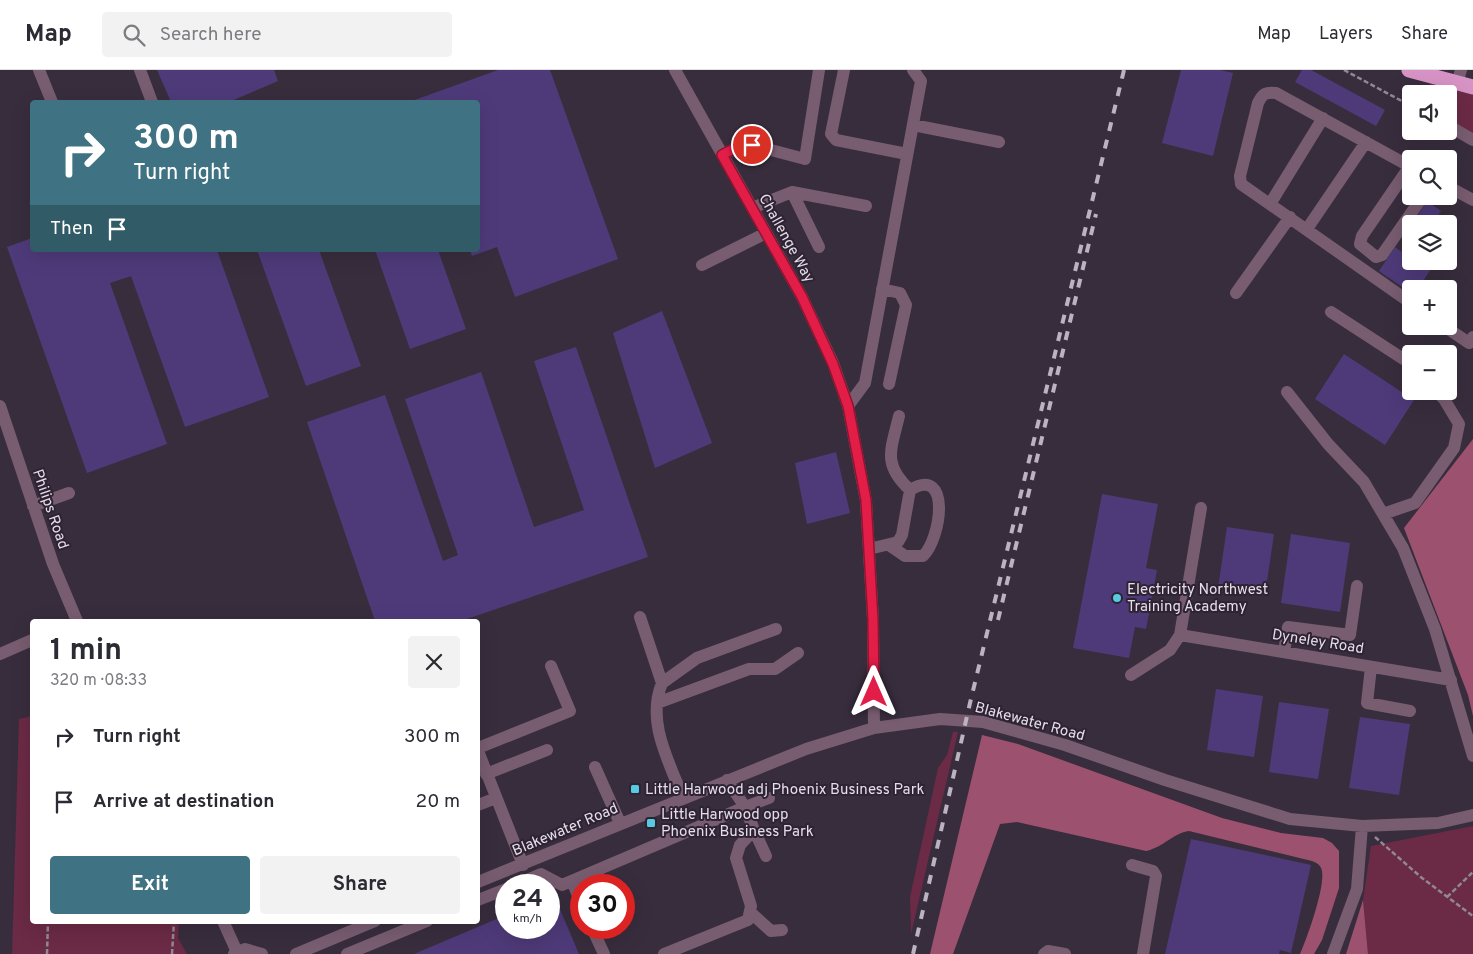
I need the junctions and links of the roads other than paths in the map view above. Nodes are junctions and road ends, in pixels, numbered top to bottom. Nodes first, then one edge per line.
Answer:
1 (39, 70) edge
2 (140, 70) edge
3 (820, 70) edge
4 (844, 70) edge
5 (913, 70) edge
6 (1409, 70) edge
7 (681, 72) edge
8 (1459, 76) edge
9 (1473, 87) edge
10 (51, 100) edge
11 (151, 100) edge
12 (1323, 118) junction
13 (912, 125) junction
14 (1457, 131) edge
15 (1473, 140) edge
16 (999, 142) dead end
17 (1366, 142) junction
18 (907, 154) junction
19 (722, 155) junction
20 (1402, 161) edge
21 (1402, 179) edge
22 (1457, 191) edge
23 (792, 192) junction
24 (1473, 200) edge
25 (1270, 204) junction
26 (1417, 205) edge
27 (866, 206) dead end
28 (752, 208) junction
29 (1290, 217) junction
30 (1307, 229) junction
31 (766, 233) junction
32 (819, 248) dead end
33 (1371, 253) junction
34 (702, 265) dead end
35 (1362, 268) junction
36 (882, 289) junction
37 (1236, 293) dead end
38 (1402, 297) edge
39 (1331, 312) dead end
40 (1457, 333) edge
41 (1472, 342) edge
42 (1402, 358) edge
43 (889, 384) dead end
44 (1287, 392) dead end
45 (1445, 400) edge
46 (0, 406) edge
47 (848, 406) junction
48 (900, 416) dead end
49 (910, 490) junction
50 (69, 492) dead end
51 (33, 506) junction
52 (1201, 508) dead end
53 (1383, 514) junction
54 (889, 546) junction
55 (869, 550) junction
56 (1357, 586) dead end
57 (640, 617) dead end
58 (74, 619) edge
59 (776, 629) dead end
60 (1180, 635) junction
61 (30, 641) edge
62 (1284, 652) junction
63 (798, 653) dead end
64 (0, 654) edge
65 (551, 666) dead end
66 (1372, 667) junction
67 (1131, 676) dead end
68 (1450, 680) junction
69 (662, 683) junction
70 (656, 703) junction
71 (1410, 711) dead end
72 (874, 728) junction
73 (547, 750) dead end
74 (1473, 756) edge
75 (481, 759) edge
76 (595, 767) dead end
77 (727, 780) junction
78 (496, 798) junction
79 (682, 798) junction
80 (769, 798) dead end
81 (480, 804) edge
82 (745, 807) junction
83 (1473, 815) edge
84 (620, 823) junction
85 (1362, 826) junction
86 (754, 830) junction
87 (766, 856) dead end
88 (523, 865) junction
89 (1132, 865) dead end
90 (588, 874) edge
91 (480, 881) edge
92 (495, 893) edge
93 (480, 899) edge
94 (750, 912) junction
95 (224, 924) edge
96 (420, 924) edge
97 (348, 926) edge
98 (782, 930) dead end
99 (597, 939) edge
100 (687, 950) edge
101 (236, 953) edge
102 (262, 954) edge
103 (296, 954) edge
104 (347, 954) edge
105 (604, 954) edge
106 (664, 954) edge
107 (1044, 954) edge
108 (1065, 954) edge
109 (1144, 954) edge
110 (1332, 954) edge

1 - 10 street
2 - 11 street
3 - 19 street
4 - 18 street
5 - 13 street
6 - 8 highway
7 - 19 street, Challenge Way
8 - 9 highway
12 - 17 street
12 - 25 street
12 - 25 street
13 - 16 street
13 - 18 street
14 - 15 street
17 - 20 street
17 - 30 street
18 - 36 street
19 - 28 street, Challenge Way
21 - 33 street
22 - 24 street
23 - 27 street
23 - 28 street
23 - 32 street
25 - 29 street
26 - 33 street
28 - 31 street, Challenge Way
29 - 30 street
29 - 37 street
30 - 35 street
31 - 34 street
31 - 47 street, Challenge Way
33 - 35 street
35 - 38 street
36 - 43 street
36 - 47 street
39 - 42 street
40 - 41 street
44 - 53 street
45 - 53 street
46 - 51 street, Philips Road
47 - 55 street, Challenge Way
48 - 49 street
49 - 54 street
49 - 54 street
50 - 51 street
51 - 58 street, Philips Road
52 - 60 street
53 - 68 street
54 - 55 street
55 - 72 street, Challenge Way
56 - 62 street
57 - 69 street
59 - 69 street
60 - 62 street, Dyneley Road
60 - 67 street
61 - 64 street
62 - 66 street, Dyneley Road
63 - 70 street
65 - 75 street
66 - 68 street, Dyneley Road
66 - 71 street
68 - 74 street
69 - 70 street
70 - 79 street
72 - 77 street, Blakewater Road
72 - 85 street, Blakewater Road
73 - 75 street
75 - 78 street
76 - 84 street
77 - 79 street, Blakewater Road
77 - 82 street
78 - 81 street
78 - 88 street
79 - 84 street, Blakewater Road
80 - 82 street
82 - 86 street
82 - 90 street
83 - 85 street, Blakewater Road
84 - 88 street, Blakewater Road
85 - 110 street
86 - 87 street
86 - 94 street
88 - 91 street, Blakewater Road
89 - 109 street
92 - 93 street
94 - 98 street
94 - 100 street
95 - 101 street
96 - 104 street
97 - 103 street
99 - 105 street
100 - 106 street
101 - 102 street
107 - 108 street

